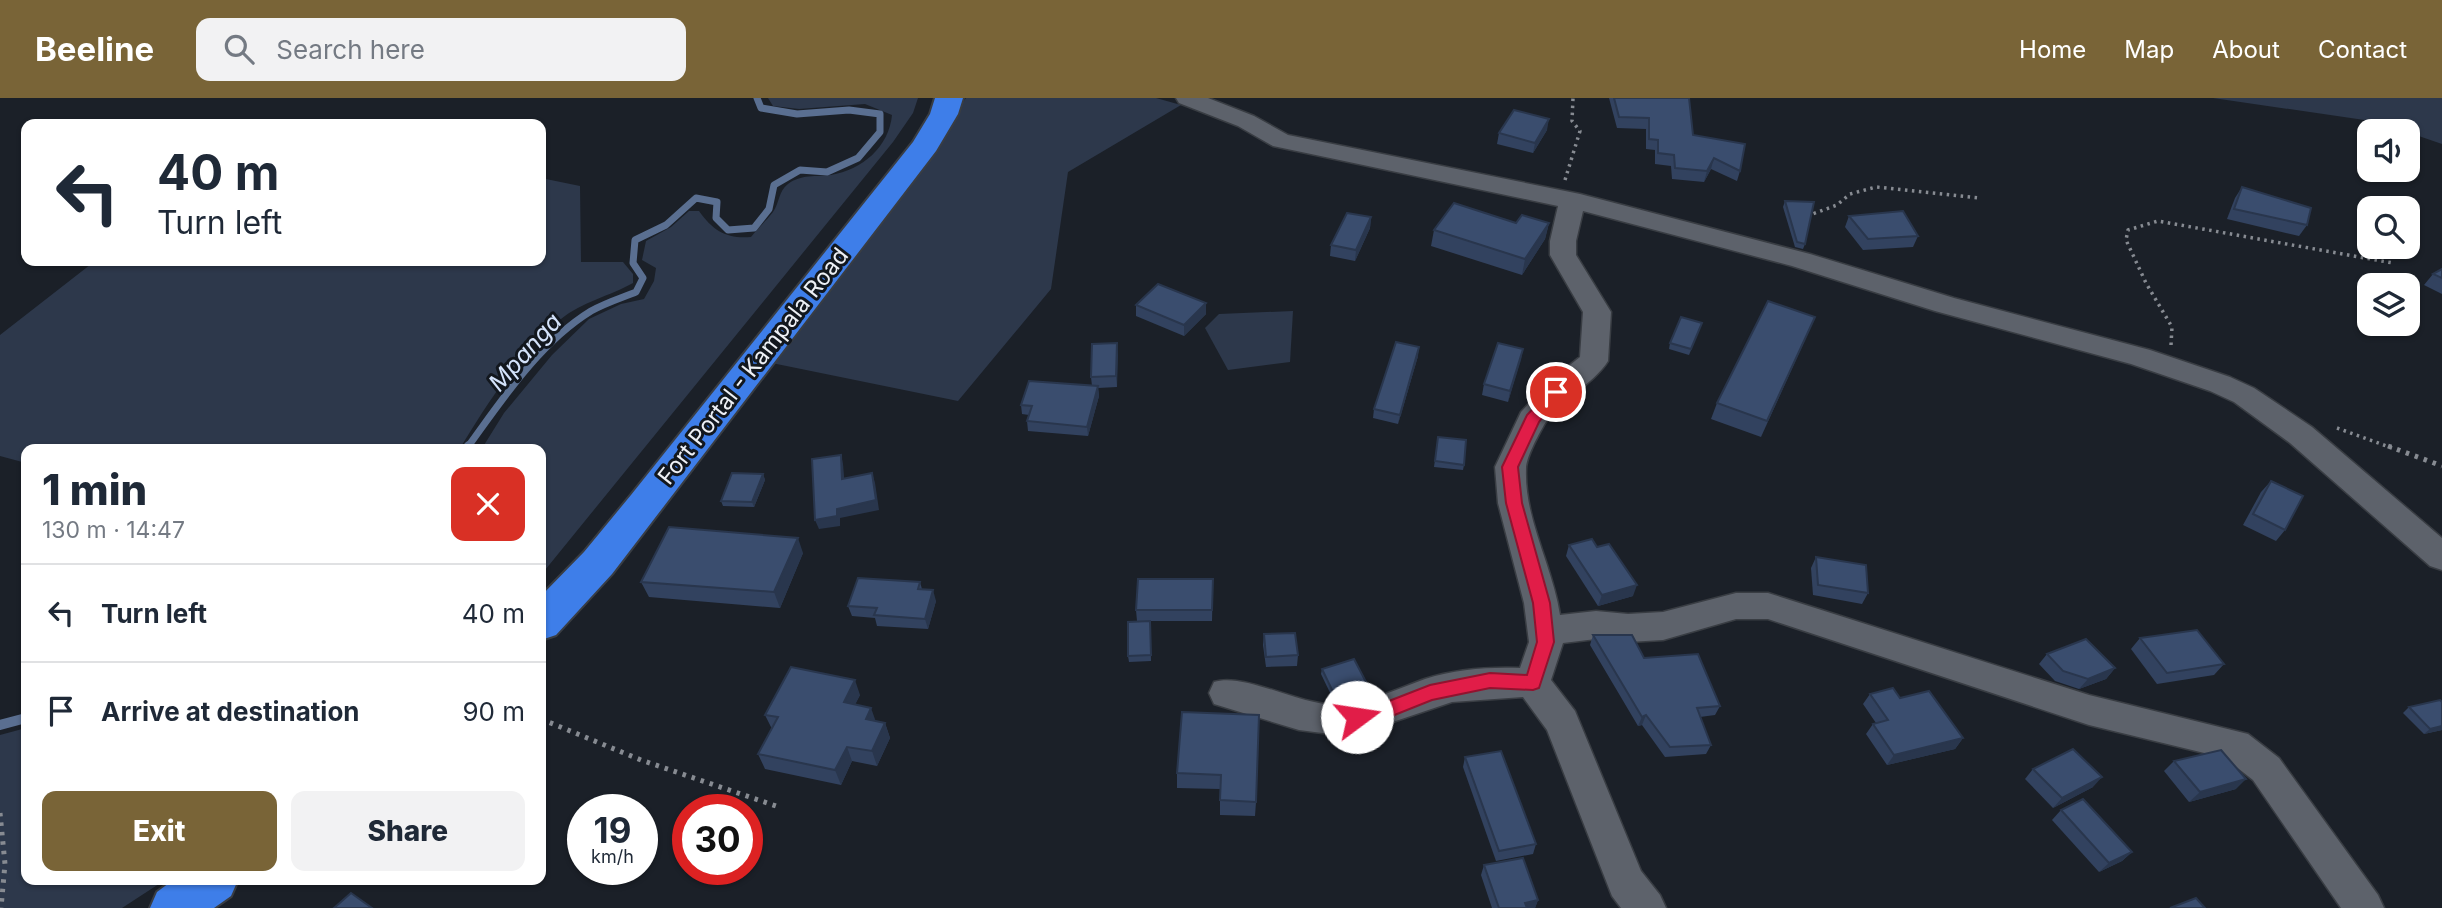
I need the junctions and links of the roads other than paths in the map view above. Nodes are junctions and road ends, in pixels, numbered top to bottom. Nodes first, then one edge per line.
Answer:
1 (949, 98) edge
2 (1187, 98) edge
3 (1571, 199) junction
4 (2442, 557) edge
5 (546, 618) edge
6 (1544, 631) junction
7 (1533, 683) junction
8 (1227, 693) dead end
9 (207, 885) edge
10 (174, 908) edge
11 (1646, 908) edge
12 (2364, 908) edge

1 - 5 highway, Fort Portal - Kampala Road
2 - 3 street
3 - 4 street
3 - 6 street
6 - 7 street
6 - 12 street
7 - 8 street
7 - 11 street
9 - 10 highway

